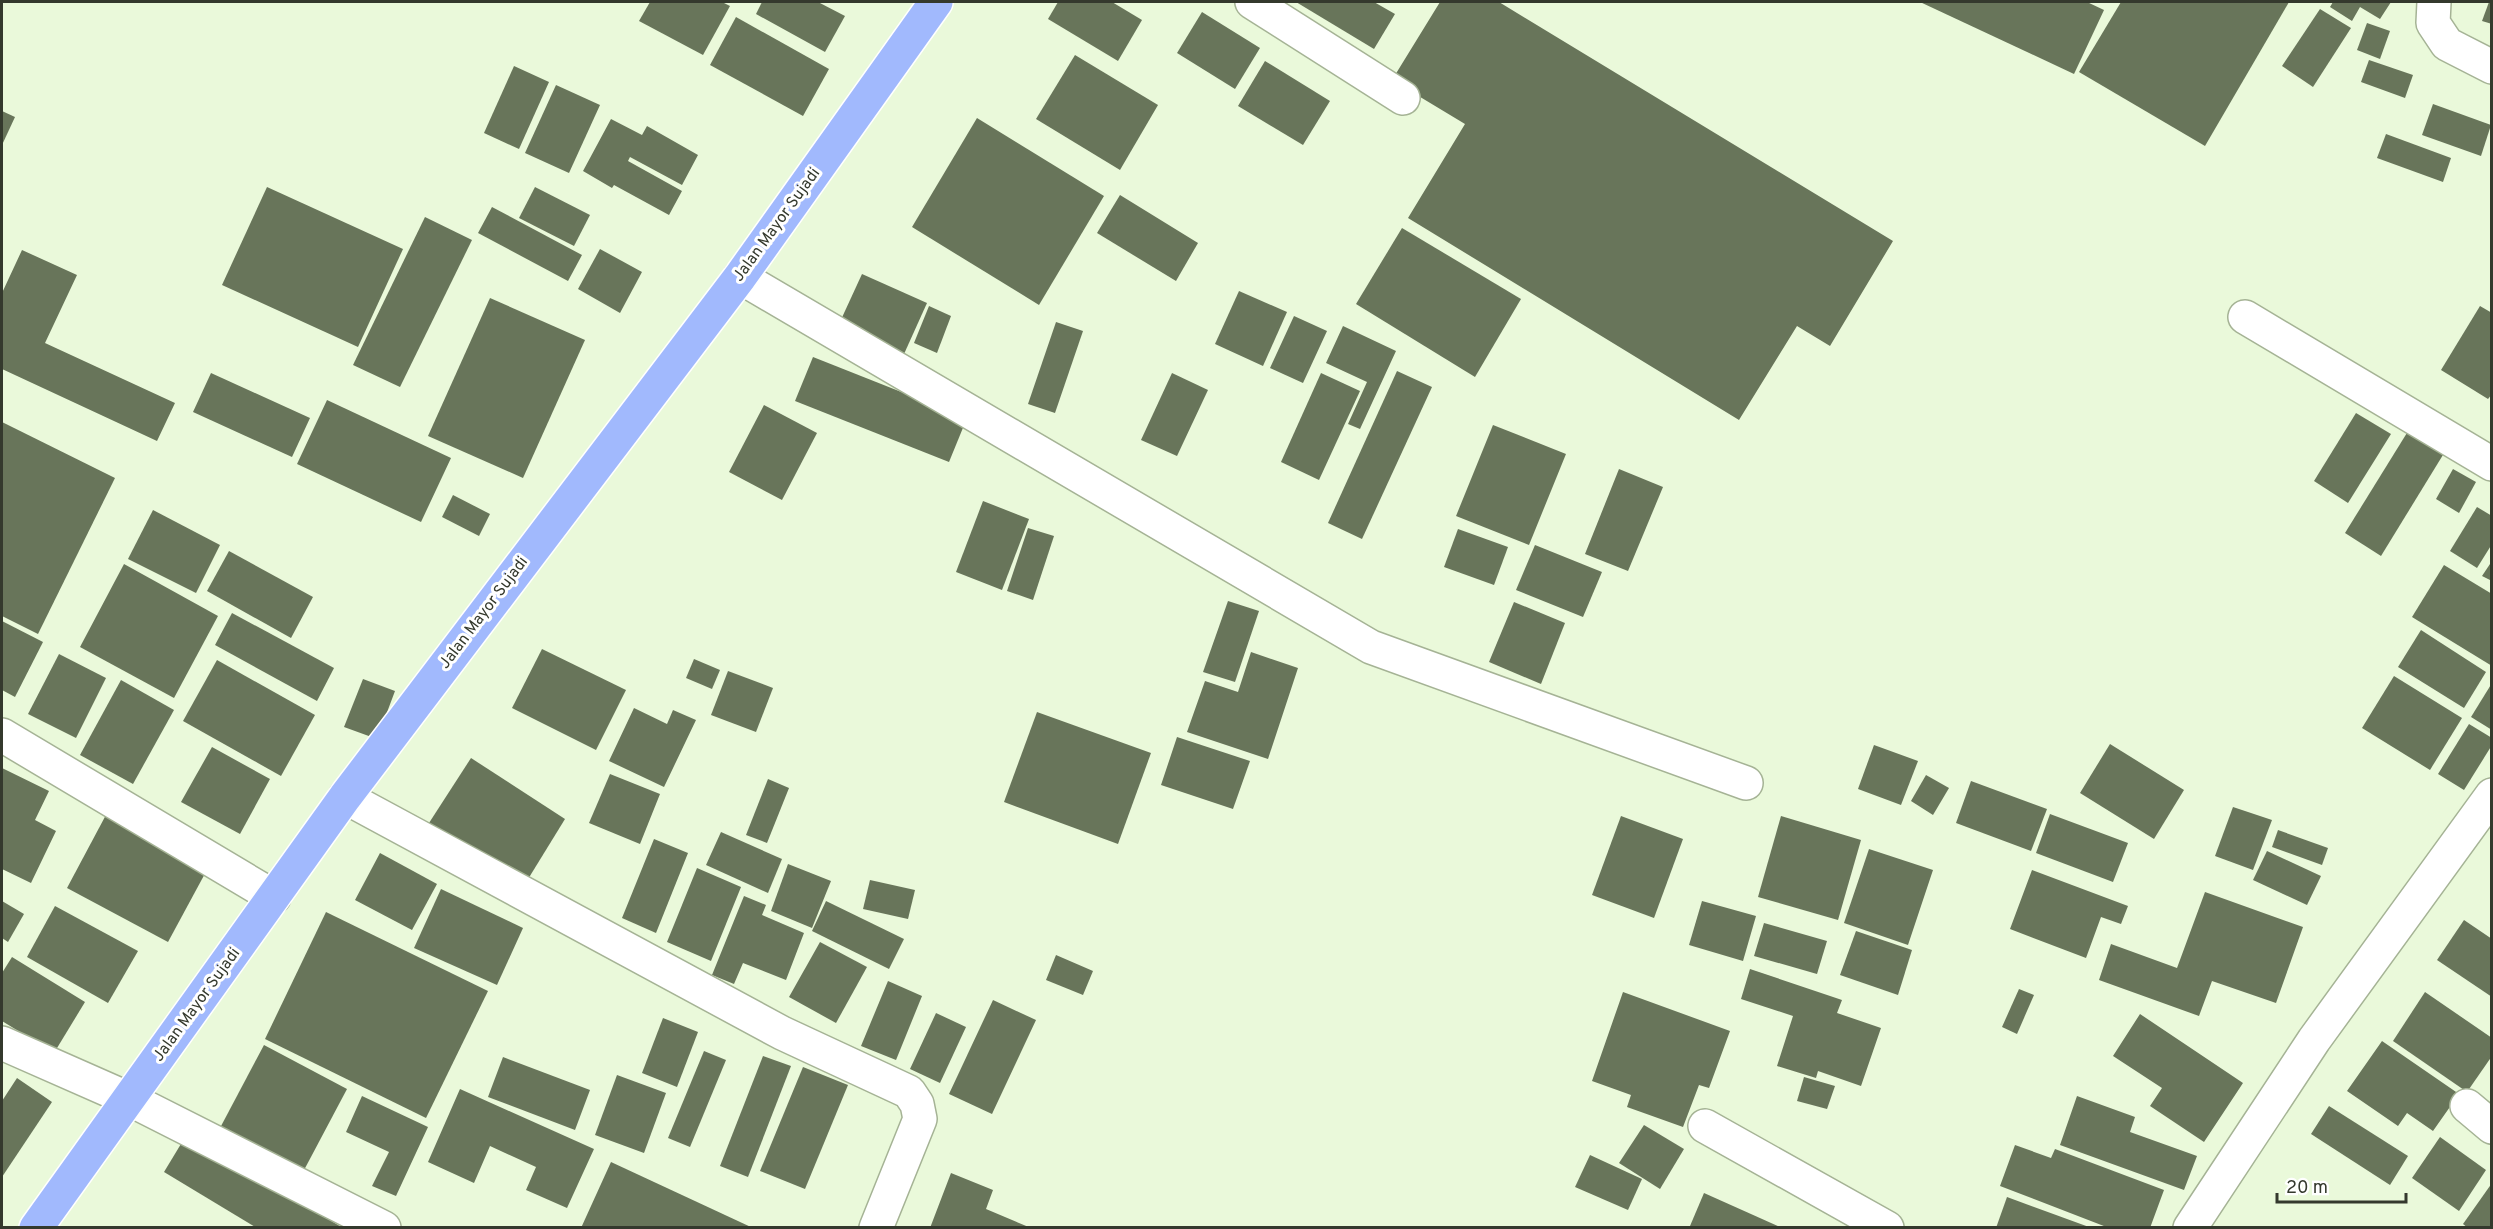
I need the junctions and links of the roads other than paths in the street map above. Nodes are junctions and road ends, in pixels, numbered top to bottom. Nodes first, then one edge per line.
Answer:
1 (936, 2) edge
2 (1252, 2) edge
3 (2434, 2) edge
4 (2492, 67) edge
5 (1403, 98) dead end
6 (740, 277) junction
7 (2245, 317) dead end
8 (2492, 464) edge
9 (2, 735) edge
10 (1746, 783) dead end
11 (2492, 795) edge
12 (345, 797) junction
13 (274, 897) junction
14 (2, 1043) edge
15 (129, 1100) junction
16 (2467, 1106) dead end
17 (1705, 1126) dead end
18 (2492, 1127) edge
19 (36, 1227) edge
20 (384, 1227) edge
21 (876, 1227) edge
22 (1887, 1227) edge
23 (2190, 1227) edge

1 - 6 highway, Jalan Mayor Sujadi
2 - 5 street
3 - 4 street
6 - 10 street
6 - 12 highway, Jalan Mayor Sujadi
7 - 8 street
9 - 13 street
11 - 23 street
12 - 13 highway, Jalan Mayor Sujadi
12 - 21 street
13 - 15 highway, Jalan Mayor Sujadi
14 - 15 street
15 - 19 highway, Jalan Mayor Sujadi
15 - 20 street
16 - 18 street
17 - 22 street

